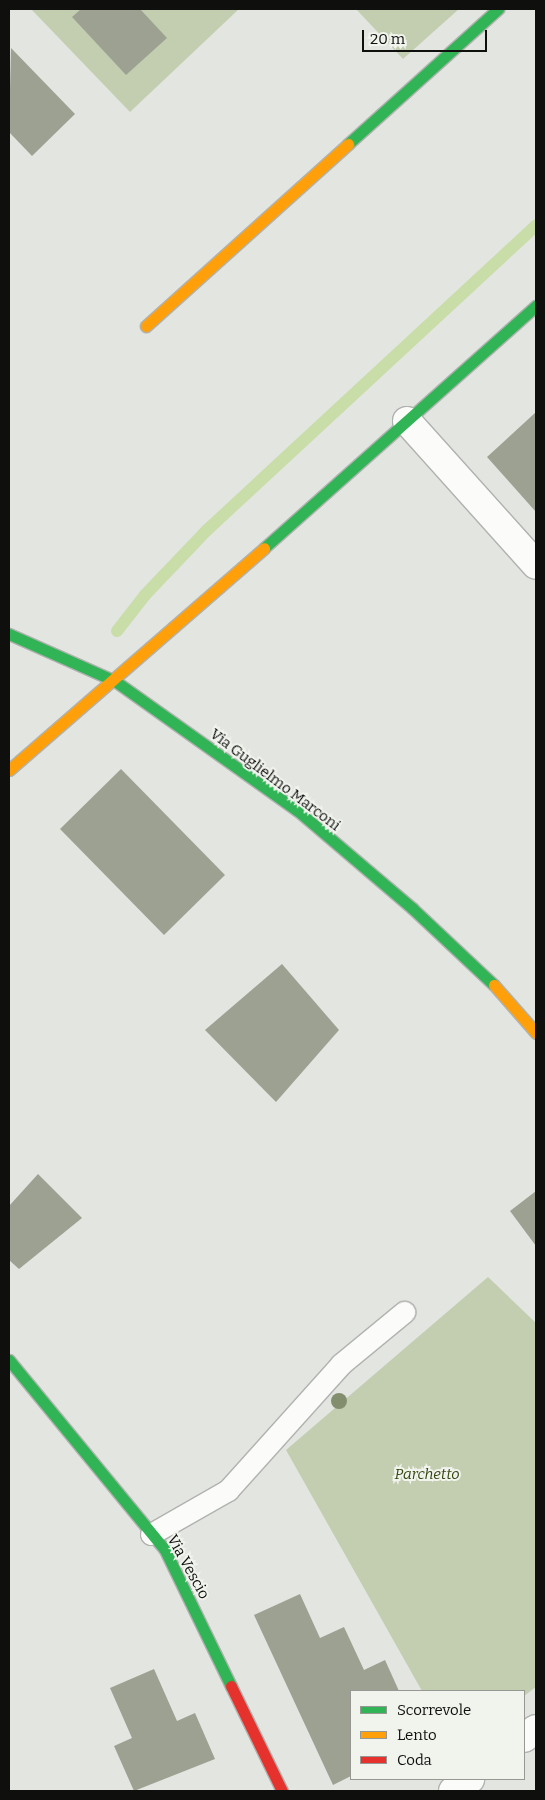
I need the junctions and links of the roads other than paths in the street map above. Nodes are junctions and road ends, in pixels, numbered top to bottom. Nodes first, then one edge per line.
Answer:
1 (498, 9) edge
2 (536, 306) edge
3 (146, 326) dead end
4 (407, 421) junction
5 (536, 565) edge
6 (9, 634) edge
7 (115, 681) junction
8 (9, 770) edge
9 (536, 1033) edge
10 (404, 1312) dead end
11 (9, 1360) edge
12 (151, 1534) junction
13 (536, 1729) edge
14 (525, 1737) edge
15 (469, 1780) edge
16 (282, 1791) edge
17 (453, 1791) edge

1 - 3 street
2 - 4 street
4 - 5 street
4 - 7 street
6 - 7 street, Via Guglielmo Marconi
7 - 8 street
7 - 9 street, Via Guglielmo Marconi
10 - 12 lane
11 - 12 street, Via Vescio
12 - 16 street, Via Vescio
13 - 14 street
15 - 17 street

